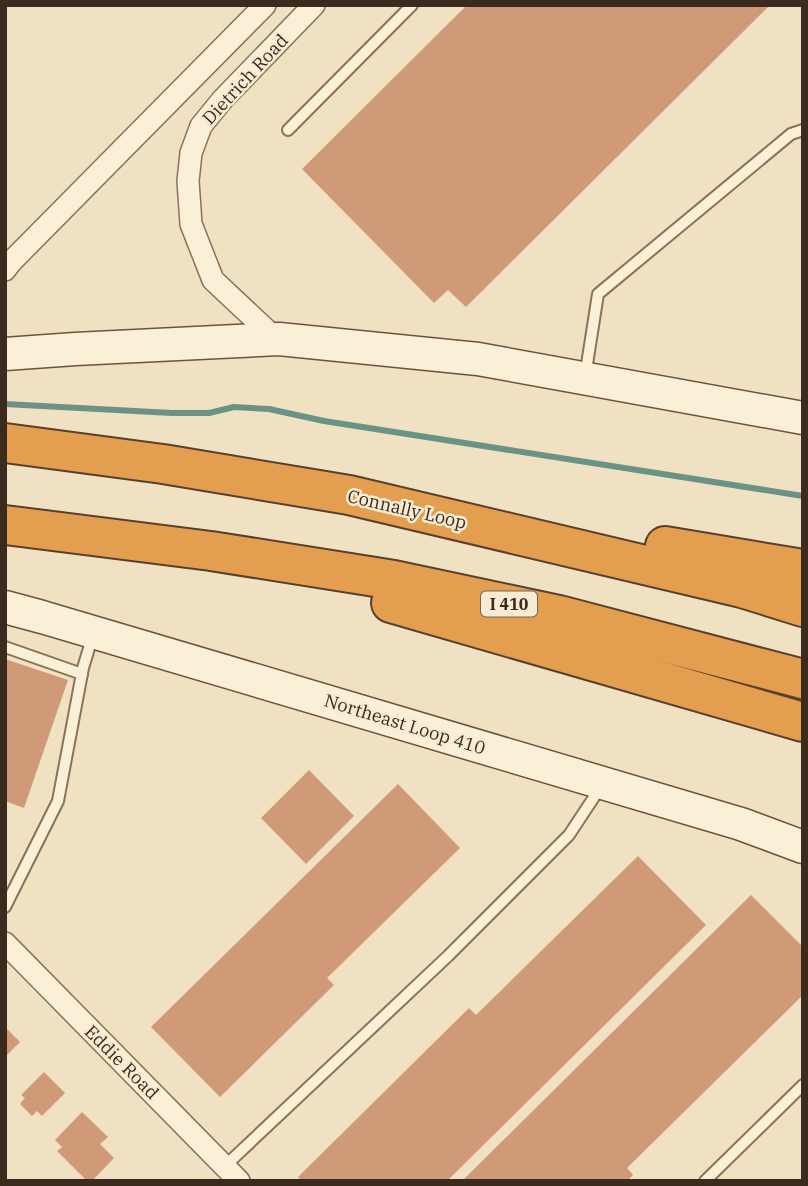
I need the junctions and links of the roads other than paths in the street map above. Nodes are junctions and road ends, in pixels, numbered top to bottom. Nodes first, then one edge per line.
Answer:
1 (265, 5) edge
2 (314, 5) edge
3 (412, 5) edge
4 (172, 100) junction
5 (803, 121) edge
6 (201, 126) junction
7 (288, 130) dead end
8 (803, 130) edge
9 (791, 134) junction
10 (5, 270) edge
11 (276, 339) junction
12 (5, 354) edge
13 (585, 378) junction
14 (803, 418) edge
15 (5, 443) edge
16 (349, 495) junction
17 (5, 525) edge
18 (211, 551) junction
19 (803, 569) edge
20 (5, 607) edge
21 (803, 607) edge
22 (94, 632) junction
23 (5, 647) edge
24 (82, 674) junction
25 (803, 679) edge
26 (803, 722) edge
27 (603, 783) junction
28 (803, 847) edge
29 (5, 907) edge
30 (5, 943) edge
31 (803, 1085) edge
32 (232, 1173) edge
33 (705, 1181) edge

1 - 4 street, Dietrich Road
2 - 6 street, Dietrich Road
3 - 7 lane
4 - 6 street
4 - 10 street, Dietrich Road
5 - 9 lane
6 - 11 street, Dietrich Road
8 - 9 lane
9 - 13 lane
11 - 12 main road
11 - 13 main road
13 - 14 main road
15 - 16 highway, Connally Loop
16 - 19 highway
16 - 21 highway, Connally Loop
17 - 18 highway, I 410
18 - 25 highway, I 410
18 - 26 highway
20 - 22 main road, Northeast Loop 410
22 - 24 lane
22 - 27 main road, Northeast Loop 410
23 - 24 lane
24 - 29 lane
27 - 28 main road, Northeast Loop 410
27 - 32 lane
30 - 32 street, Eddie Road
31 - 33 lane

